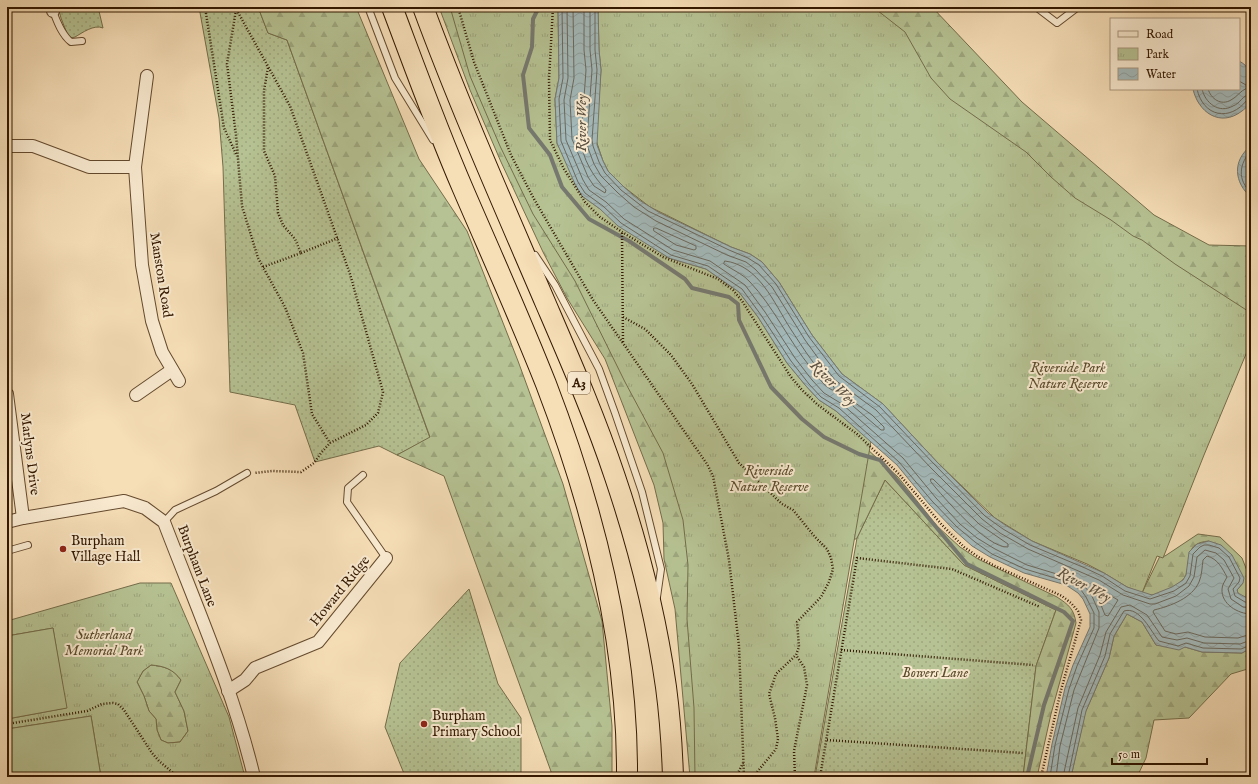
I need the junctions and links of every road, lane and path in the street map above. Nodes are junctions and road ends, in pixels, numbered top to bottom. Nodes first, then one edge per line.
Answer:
1 (205, 7) edge
2 (368, 7) edge
3 (392, 7) edge
4 (423, 7) edge
5 (458, 7) edge
6 (552, 7) edge
7 (1036, 7) edge
8 (1078, 7) edge
9 (235, 8) edge
10 (53, 9) edge
11 (82, 41) dead end
12 (268, 68) junction
13 (147, 76) dead end
14 (7, 146) edge
15 (238, 158) junction
16 (135, 168) junction
17 (462, 188) junction
18 (622, 232) junction
19 (338, 238) junction
20 (300, 253) junction
21 (263, 267) junction
22 (623, 317) junction
23 (623, 344) junction
24 (172, 370) junction
25 (179, 381) dead end
26 (7, 394) edge
27 (136, 395) dead end
28 (330, 443) junction
29 (247, 473) joint
30 (363, 475) dead end
31 (23, 518) junction
32 (7, 522) edge
33 (164, 522) junction
34 (28, 545) dead end
35 (7, 550) edge
36 (386, 558) joint
37 (1040, 607) dead end
38 (841, 650) junction
39 (796, 655) junction
40 (1033, 665) dead end
41 (228, 691) junction
42 (7, 724) edge
43 (827, 740) junction
44 (1023, 753) dead end
45 (744, 762) junction
46 (178, 777) edge
47 (254, 777) edge
48 (627, 777) edge
49 (673, 777) edge
50 (736, 777) edge
51 (744, 777) edge
52 (753, 777) edge
53 (795, 777) edge
54 (820, 777) edge
55 (1041, 777) edge

1 - 15 path
2 - 17 lane
3 - 17 highway, A3
4 - 49 highway, A3
5 - 23 path
6 - 18 path
7 - 8 lane
9 - 12 path
9 - 15 path
10 - 11 lane
12 - 19 path
12 - 20 path
13 - 16 street, Manston Road
14 - 16 street
15 - 21 path
16 - 24 street, Manston Road
17 - 48 highway, A3
18 - 22 path
18 - 55 path
19 - 20 path
19 - 28 path
20 - 21 path
21 - 28 path
22 - 23 path
22 - 39 path
23 - 45 path
24 - 25 street, Manston Road
24 - 27 street
26 - 31 street, Marlyns Drive
28 - 29 path
29 - 33 lane
30 - 36 lane, Howard Ridge
31 - 32 street, Burpham Lane
31 - 33 street, Burpham Lane
33 - 41 street, Burpham Lane
34 - 35 lane
36 - 41 street, Howard Ridge
37 - 38 path
38 - 40 path
38 - 43 path
39 - 52 path
39 - 53 path
41 - 47 street, Burpham Lane
42 - 46 path
43 - 44 path
43 - 54 path
45 - 50 path
45 - 51 path

